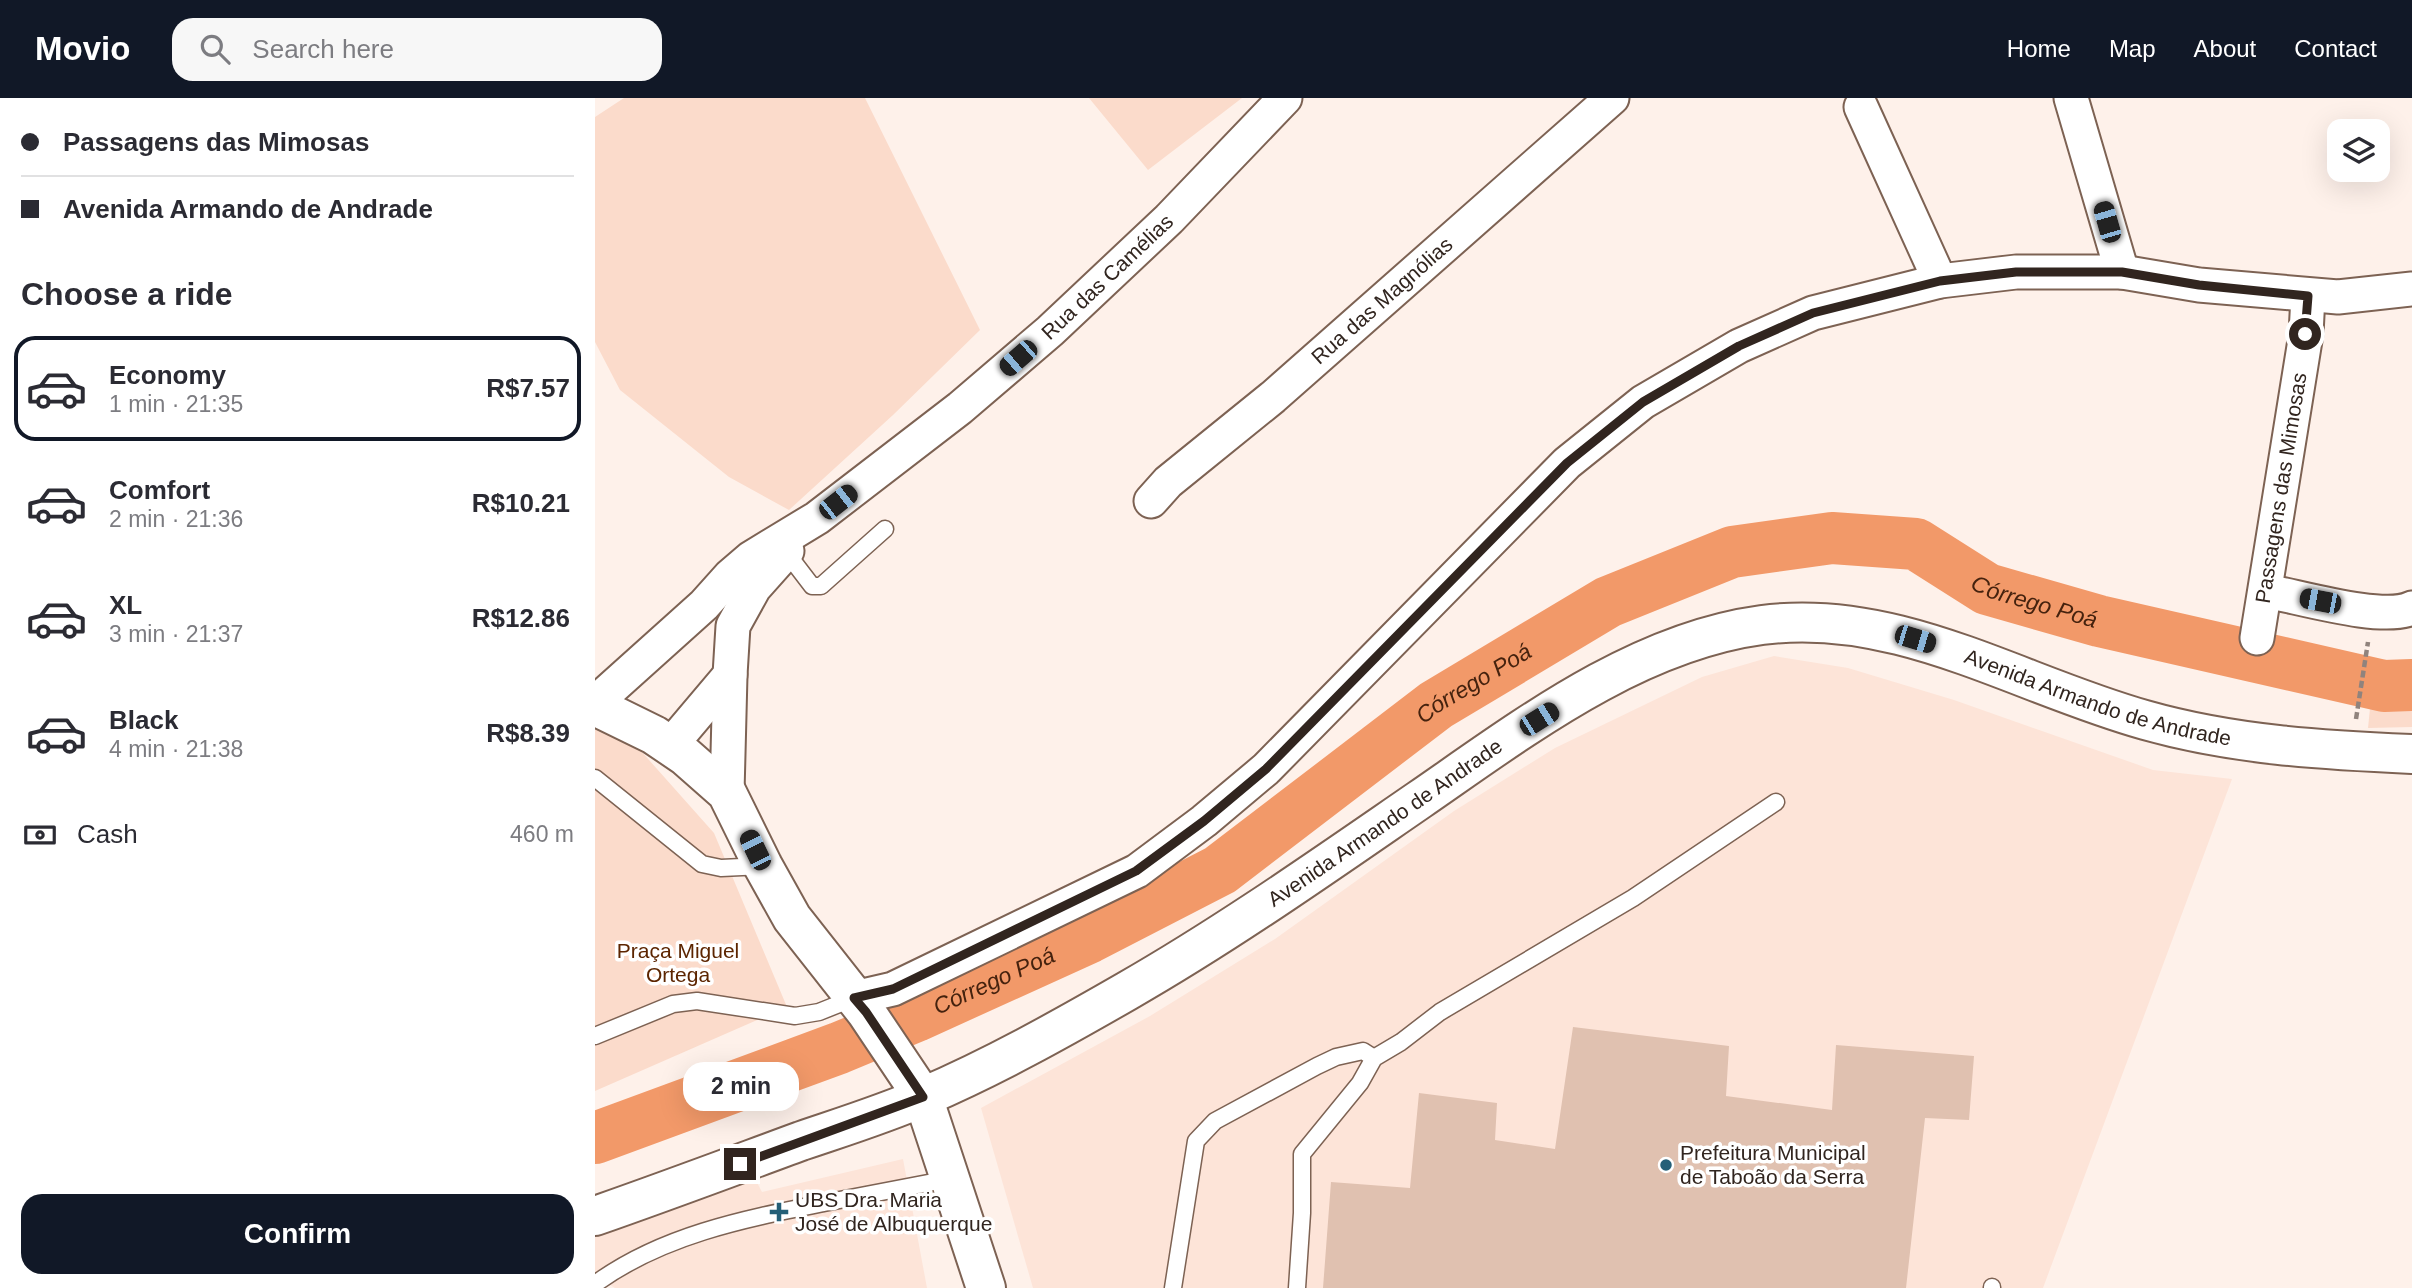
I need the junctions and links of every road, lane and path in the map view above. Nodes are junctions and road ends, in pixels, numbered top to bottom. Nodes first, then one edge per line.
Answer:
1 (1285, 98) edge
2 (1612, 98) edge
3 (2071, 98) edge
4 (1861, 107) dead end
5 (2122, 272) junction
6 (1940, 281) junction
7 (2412, 289) edge
8 (2308, 296) junction
9 (1151, 500) dead end
10 (817, 518) junction
11 (885, 529) dead end
12 (786, 552) junction
13 (2266, 590) junction
14 (704, 606) junction
15 (2412, 608) edge
16 (733, 626) junction
17 (2257, 638) dead end
18 (2364, 663) dead end
19 (730, 676) junction
20 (595, 704) edge
21 (2356, 724) dead end
22 (670, 746) junction
23 (2412, 754) edge
24 (595, 778) edge
25 (727, 793) junction
26 (1776, 802) dead end
27 (763, 866) junction
28 (860, 1005) junction
29 (595, 1036) edge
30 (1374, 1058) junction
31 (918, 1087) junction
32 (952, 1178) junction
33 (595, 1216) edge
34 (595, 1284) edge
35 (986, 1288) edge
36 (1174, 1288) edge
37 (1297, 1288) edge

1 - 10 street, Rua das Camélias
2 - 9 street, Rua das Magnólias
3 - 5 street
4 - 6 street
5 - 6 street
5 - 8 street
6 - 28 street
7 - 8 street
8 - 13 street, Passagens das Mimosas
10 - 12 street, Rua das Camélias
10 - 14 street, Rua das Camélias
11 - 12 lane
12 - 16 street, Rua das Camélias
13 - 15 street
13 - 17 street, Passagens das Mimosas
14 - 16 street
14 - 20 street, Rua das Camélias
16 - 19 street, Rua das Camélias
18 - 21 path
19 - 22 street
19 - 25 street, Rua das Camélias
20 - 22 street
22 - 25 street
23 - 31 street, Avenida Armando de Andrade
24 - 27 lane
25 - 27 street
26 - 30 lane
27 - 28 street
28 - 29 lane
28 - 31 street
30 - 36 lane
30 - 37 lane
31 - 32 street
31 - 33 street, Avenida Armando de Andrade
32 - 34 lane
32 - 35 street

